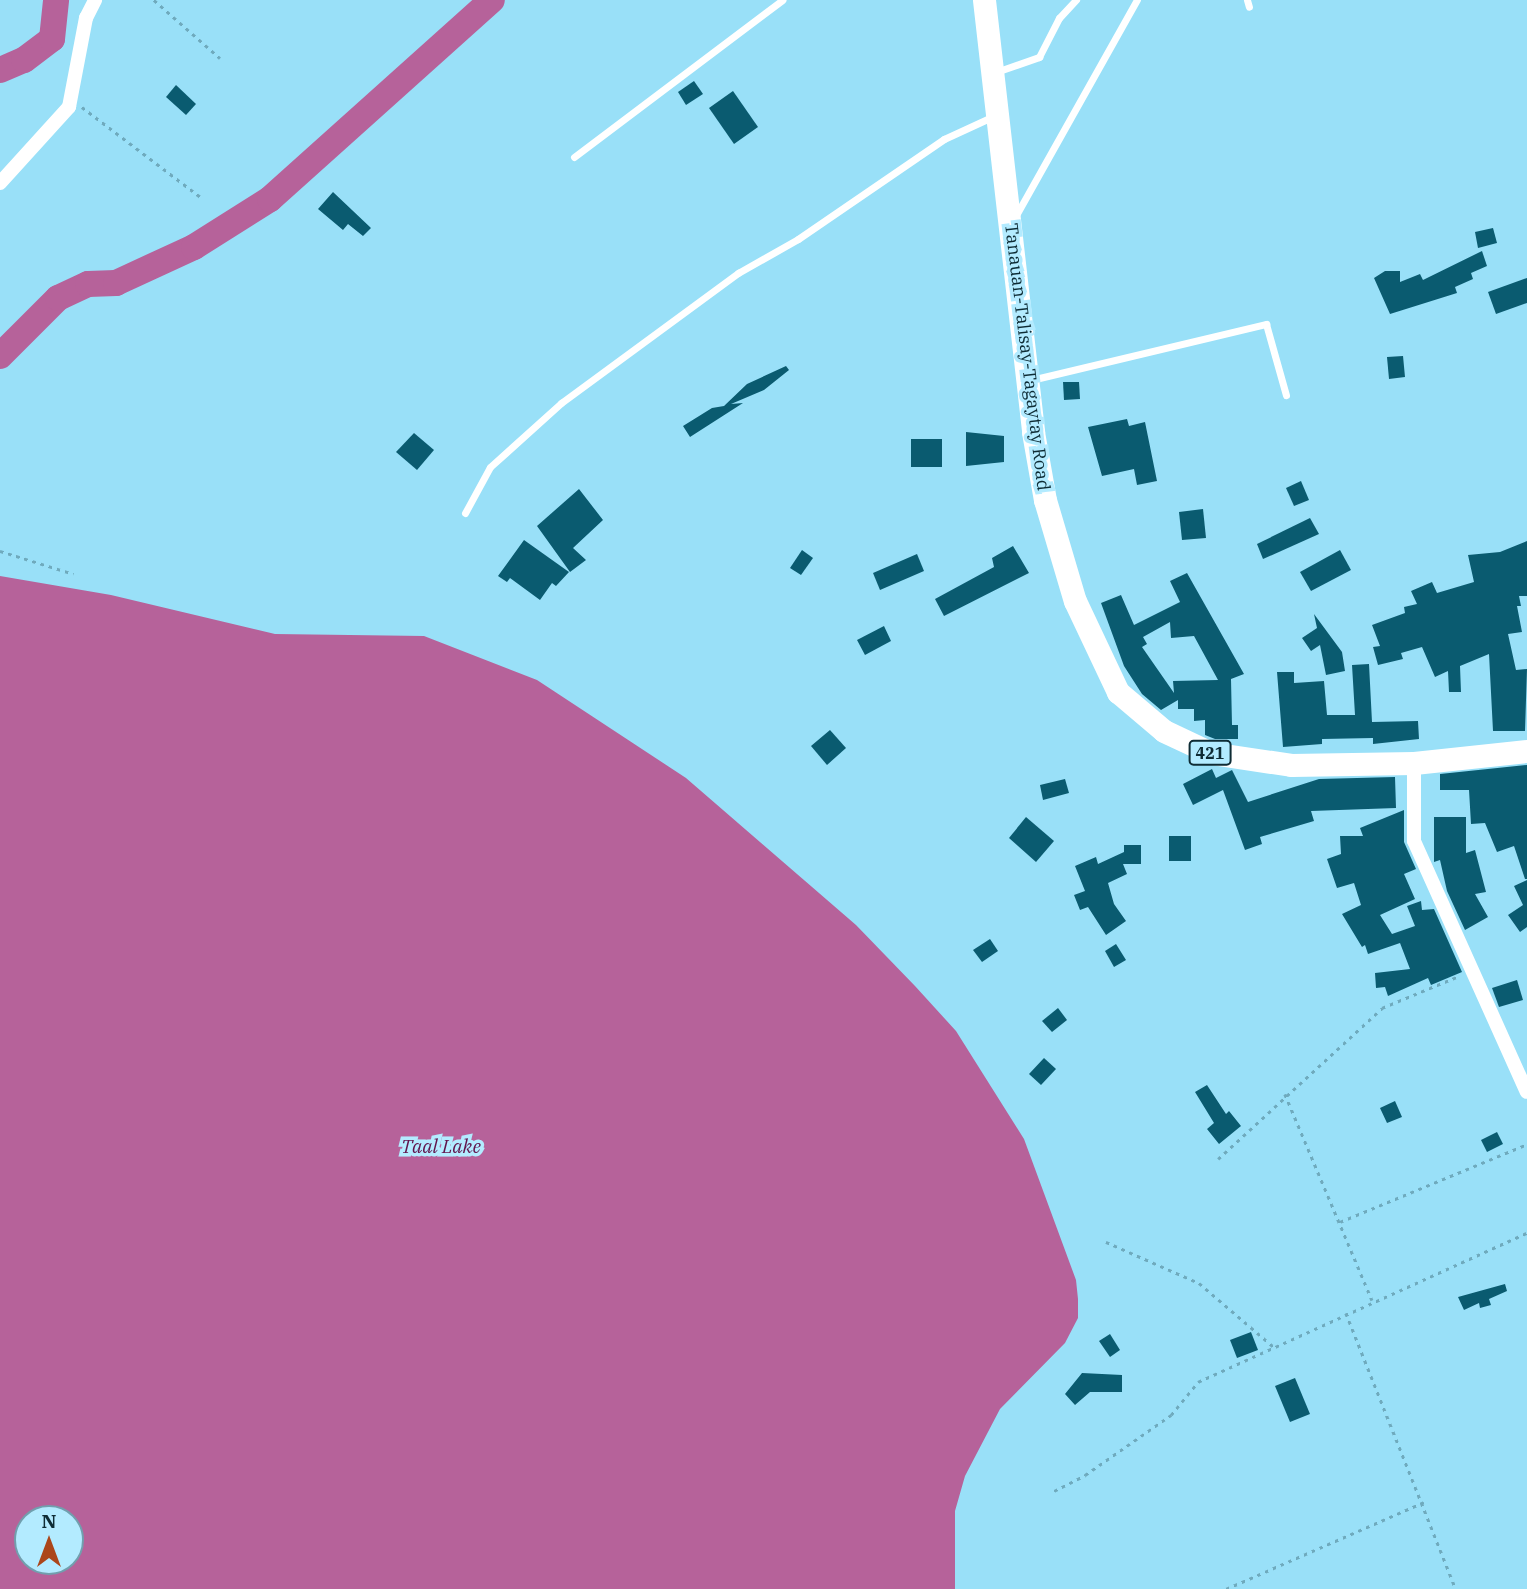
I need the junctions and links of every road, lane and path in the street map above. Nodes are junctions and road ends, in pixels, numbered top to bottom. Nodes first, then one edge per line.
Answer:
1 (95, 0) edge
2 (154, 0) edge
3 (782, 0) edge
4 (984, 0) edge
5 (1076, 0) edge
6 (1137, 0) edge
7 (220, 58) dead end
8 (992, 74) junction
9 (71, 99) junction
10 (997, 115) junction
11 (574, 157) dead end
12 (0, 183) edge
13 (202, 198) dead end
14 (1010, 227) junction
15 (1027, 381) junction
16 (1286, 395) dead end
17 (465, 513) dead end
18 (0, 551) edge
19 (74, 574) dead end
20 (1527, 751) edge
21 (1413, 763) junction
22 (1469, 972) junction
23 (1527, 1092) edge
24 (1285, 1094) junction
25 (1527, 1144) edge
26 (1218, 1159) dead end
27 (1340, 1222) junction
28 (1527, 1233) edge
29 (1106, 1242) dead end
30 (1371, 1300) junction
31 (1346, 1313) junction
32 (1274, 1347) junction
33 (1054, 1491) dead end
34 (1423, 1502) junction
35 (1226, 1589) edge
36 (1456, 1589) edge

1 - 9 street
2 - 7 path
3 - 11 lane
4 - 8 main road, Tanauan-Talisay-Tagaytay Road / 421
5 - 8 lane
6 - 14 lane
8 - 10 main road, Tanauan-Talisay-Tagaytay Road / 421
9 - 12 street
9 - 13 path
10 - 14 main road, Tanauan-Talisay-Tagaytay Road / 421
10 - 17 lane
14 - 15 main road, Tanauan-Talisay-Tagaytay Road / 421
15 - 16 lane
15 - 21 main road, Tanauan-Talisay-Tagaytay Road / 421
18 - 19 path
20 - 21 main road, Tanauan-Talisay-Tagaytay Road / 421
21 - 22 street
22 - 23 street
22 - 24 path
24 - 26 path
24 - 27 path
25 - 27 path
27 - 30 path
28 - 30 path
29 - 32 path
30 - 31 path
31 - 32 path
31 - 34 path
32 - 33 path
34 - 35 path
34 - 36 path

